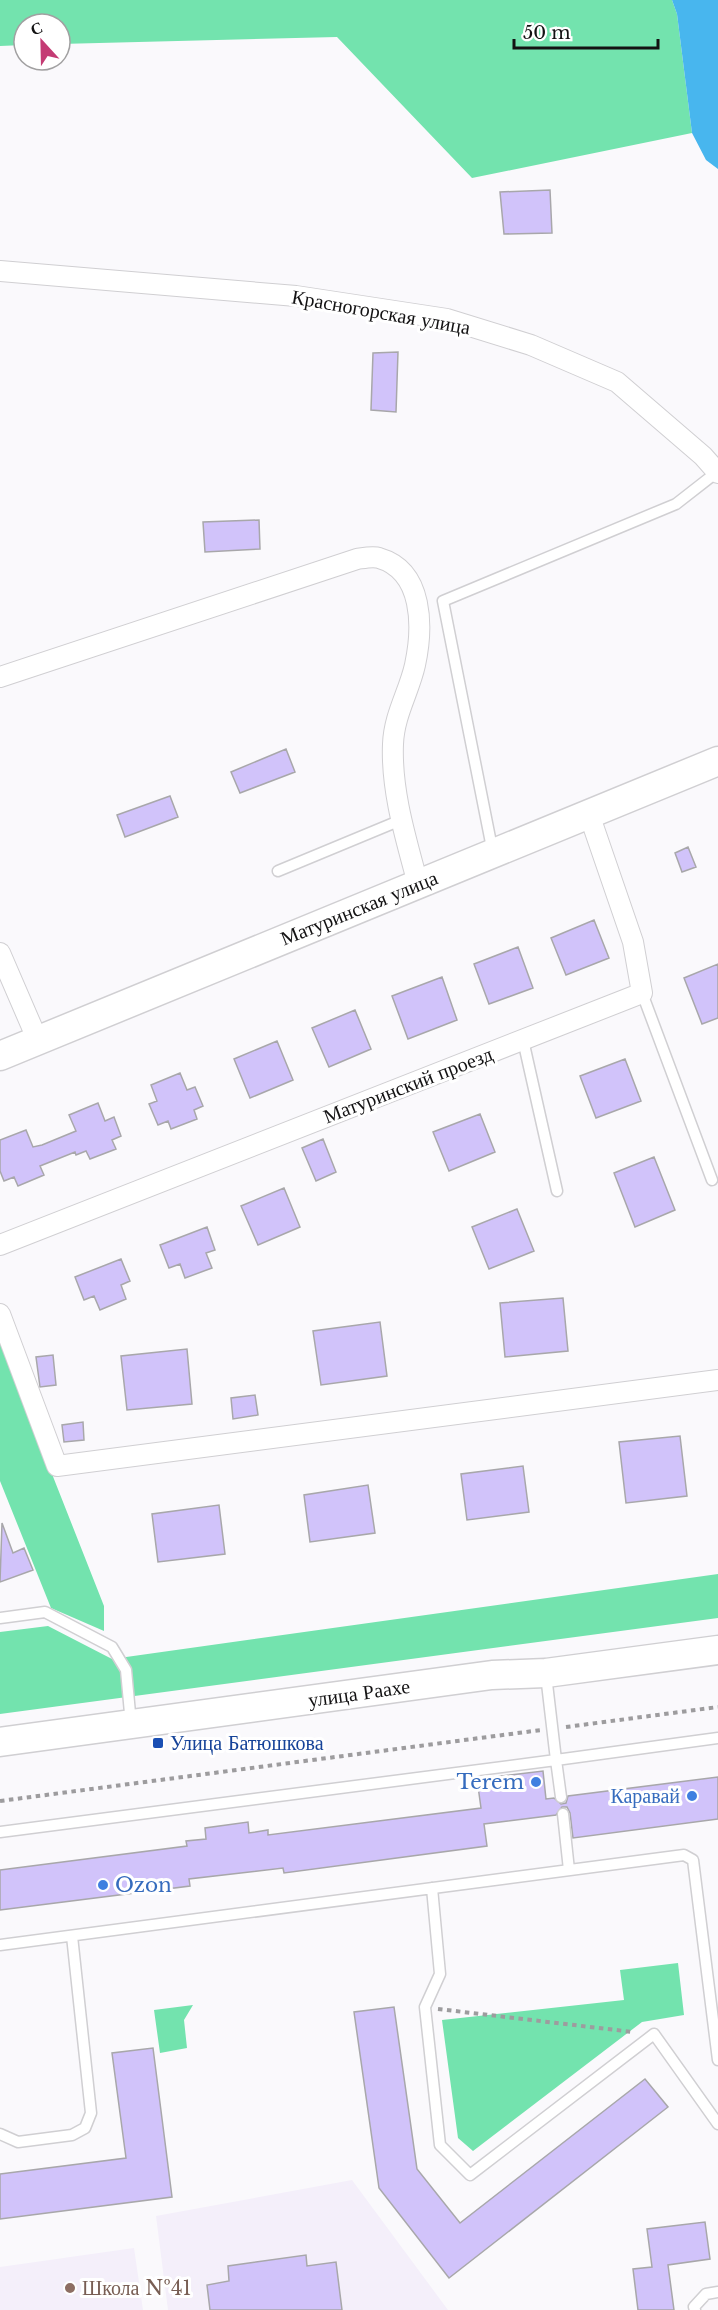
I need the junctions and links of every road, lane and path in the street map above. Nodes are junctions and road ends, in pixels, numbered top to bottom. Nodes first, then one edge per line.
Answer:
1 (0, 271) edge
2 (718, 473) edge
3 (0, 677) edge
4 (718, 761) edge
5 (589, 814) junction
6 (401, 820) junction
7 (493, 853) junction
8 (278, 871) dead end
9 (418, 884) junction
10 (0, 953) edge
11 (642, 993) junction
12 (523, 1040) junction
13 (38, 1041) junction
14 (0, 1056) edge
15 (712, 1180) dead end
16 (557, 1191) dead end
17 (0, 1245) edge
18 (0, 1314) edge
19 (718, 1380) edge
20 (0, 1618) edge
21 (718, 1650) edge
22 (546, 1672) junction
23 (718, 1707) edge
24 (131, 1725) junction
25 (552, 1728) junction
26 (718, 1738) edge
27 (0, 1742) edge
28 (556, 1760) junction
29 (561, 1797) dead end
30 (0, 1801) edge
31 (563, 1814) dead end
32 (0, 1832) edge
33 (569, 1870) junction
34 (432, 1888) junction
35 (72, 1936) junction
36 (0, 1945) edge
37 (425, 2007) junction
38 (654, 2034) junction
39 (718, 2060) edge
40 (718, 2124) edge
41 (0, 2134) edge
42 (718, 2292) edge
43 (695, 2310) edge

1 - 2 street, Красногорская улица
2 - 7 lane
3 - 6 street
4 - 5 street, Матуринская улица
5 - 7 street, Матуринская улица
5 - 11 street
6 - 8 lane
6 - 9 street
7 - 9 street, Матуринская улица
9 - 13 street, Матуринская улица
10 - 13 street
11 - 12 street, Матуринский проезд
11 - 15 lane
12 - 16 lane
12 - 17 street, Матуринский проезд
13 - 14 street, Матуринская улица
18 - 19 street
20 - 24 lane
21 - 22 street, улица Раахе
22 - 24 street, улица Раахе
22 - 25 lane
23 - 25 path
24 - 27 street, улица Раахе
25 - 28 lane
25 - 30 path
26 - 28 lane
28 - 29 lane
28 - 32 lane
31 - 33 lane
33 - 34 lane
33 - 39 lane
34 - 35 lane
34 - 37 lane
35 - 36 lane
35 - 41 lane
37 - 38 path
37 - 38 lane
38 - 40 lane
42 - 43 lane

